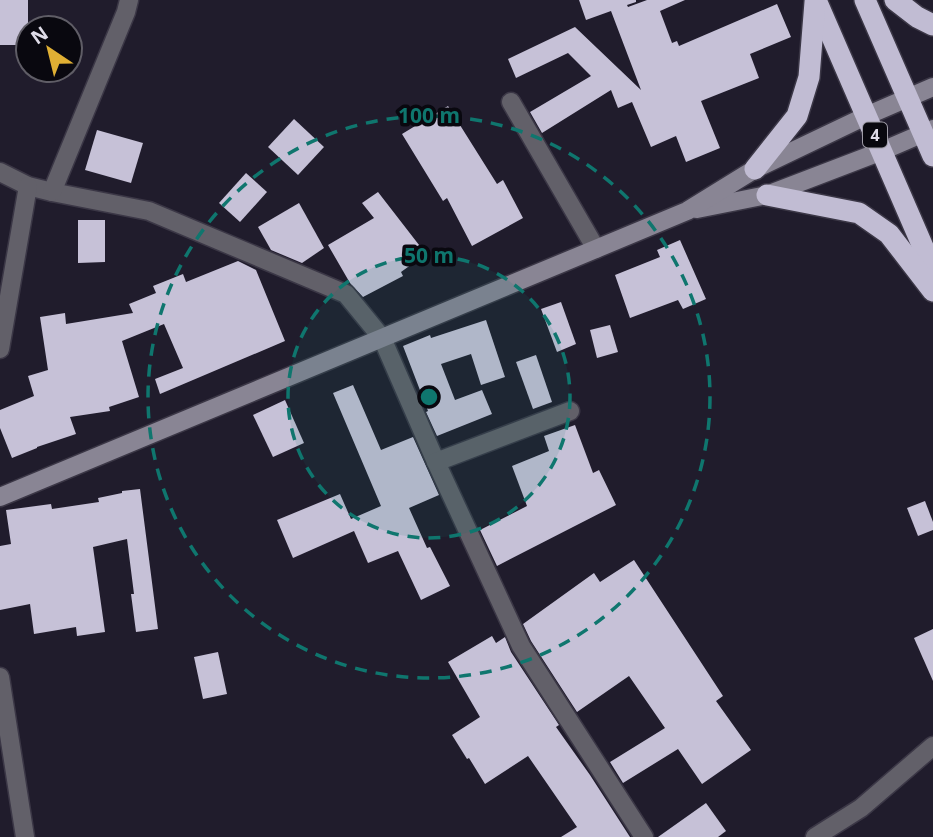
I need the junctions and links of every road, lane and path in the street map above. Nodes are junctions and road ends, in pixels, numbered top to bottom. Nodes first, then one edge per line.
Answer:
1 (129, 0) edge
2 (816, 0) edge
3 (865, 0) edge
4 (895, 0) edge
5 (933, 25) edge
6 (933, 87) edge
7 (907, 98) junction
8 (511, 102) dead end
9 (866, 116) junction
10 (928, 131) edge
11 (882, 151) junction
12 (933, 156) edge
13 (755, 169) junction
14 (0, 172) edge
15 (28, 186) junction
16 (52, 192) junction
17 (767, 195) junction
18 (687, 211) junction
19 (596, 249) junction
20 (933, 270) edge
21 (933, 291) edge
22 (382, 338) junction
23 (0, 349) edge
24 (569, 411) dead end
25 (436, 462) junction
26 (0, 497) edge
27 (0, 677) edge
28 (933, 746) edge
29 (25, 837) edge
30 (644, 837) edge
31 (815, 837) edge

1 - 16 street
2 - 9 highway, 4
2 - 13 highway
3 - 7 highway
4 - 5 highway
6 - 7 street
7 - 9 street
7 - 10 highway
8 - 19 street
9 - 11 highway, 4
9 - 13 street
10 - 11 street
10 - 12 highway
11 - 17 street
11 - 20 highway, 4
13 - 18 street
14 - 15 street
15 - 16 street
15 - 23 street
16 - 22 street
17 - 18 street
17 - 21 highway
18 - 19 street
19 - 22 street
22 - 25 street
22 - 26 street
24 - 25 street
25 - 30 street
27 - 29 street
28 - 31 street

